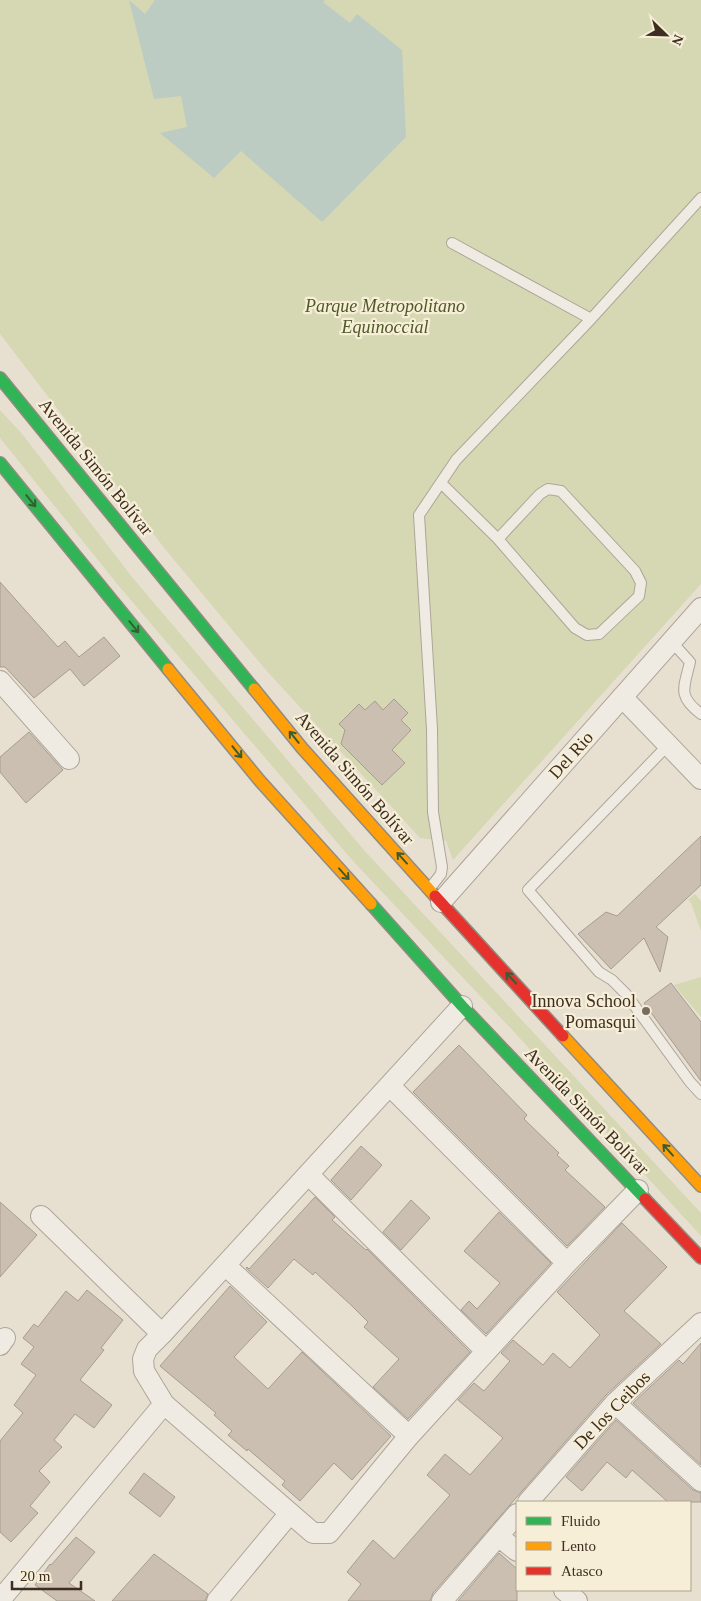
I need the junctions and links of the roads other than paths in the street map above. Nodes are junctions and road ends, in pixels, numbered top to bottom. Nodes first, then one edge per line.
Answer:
1 (701, 198) edge
2 (452, 243) dead end
3 (591, 319) junction
4 (0, 378) edge
5 (0, 463) edge
6 (440, 483) junction
7 (498, 539) junction
8 (701, 608) edge
9 (671, 641) junction
10 (0, 681) edge
11 (622, 697) junction
12 (701, 714) edge
13 (668, 745) junction
14 (70, 759) dead end
15 (701, 779) edge
16 (435, 895) junction
17 (462, 1006) junction
18 (390, 1086) junction
19 (701, 1094) edge
20 (308, 1174) junction
21 (701, 1186) edge
22 (638, 1190) junction
23 (41, 1216) dead end
24 (701, 1258) edge
25 (567, 1263) junction
26 (225, 1266) junction
27 (701, 1323) edge
28 (162, 1334) junction
29 (486, 1351) junction
30 (616, 1402) junction
31 (164, 1404) junction
32 (409, 1436) junction
33 (701, 1480) edge
34 (529, 1501) edge
35 (290, 1513) junction
36 (516, 1515) edge
37 (498, 1536) junction
38 (516, 1550) edge
39 (565, 1591) edge
40 (1, 1599) edge
41 (217, 1601) edge
42 (442, 1601) edge
43 (577, 1601) edge

1 - 3 lane
2 - 3 lane
3 - 6 lane
16 -> 4 highway, Avenida Simón Bolívar
5 -> 17 highway, Avenida Simón Bolívar
6 - 7 lane
6 - 16 lane
7 - 7 lane
8 - 9 street, Del Rio
9 - 11 street, Del Rio
9 - 12 lane
10 - 14 street
11 - 13 street
11 - 16 street, Del Rio
13 - 15 street
13 - 19 lane
21 -> 16 highway, Avenida Simón Bolívar
17 - 18 street
17 - 22 highway, Avenida Simón Bolívar
18 - 20 street
18 - 25 street
20 - 26 street
20 - 29 street
22 - 24 highway, Avenida Simón Bolívar
22 - 25 street
23 - 28 street
25 - 29 street
26 - 28 street
26 - 32 street
27 - 30 street, De los Ceibos
28 - 31 street
29 - 32 street
30 - 33 street
30 - 34 street, De los Ceibos
31 - 35 street
31 - 40 street
32 - 35 street
35 - 41 street
36 - 37 street
37 - 38 street
37 - 42 street
39 - 43 street

